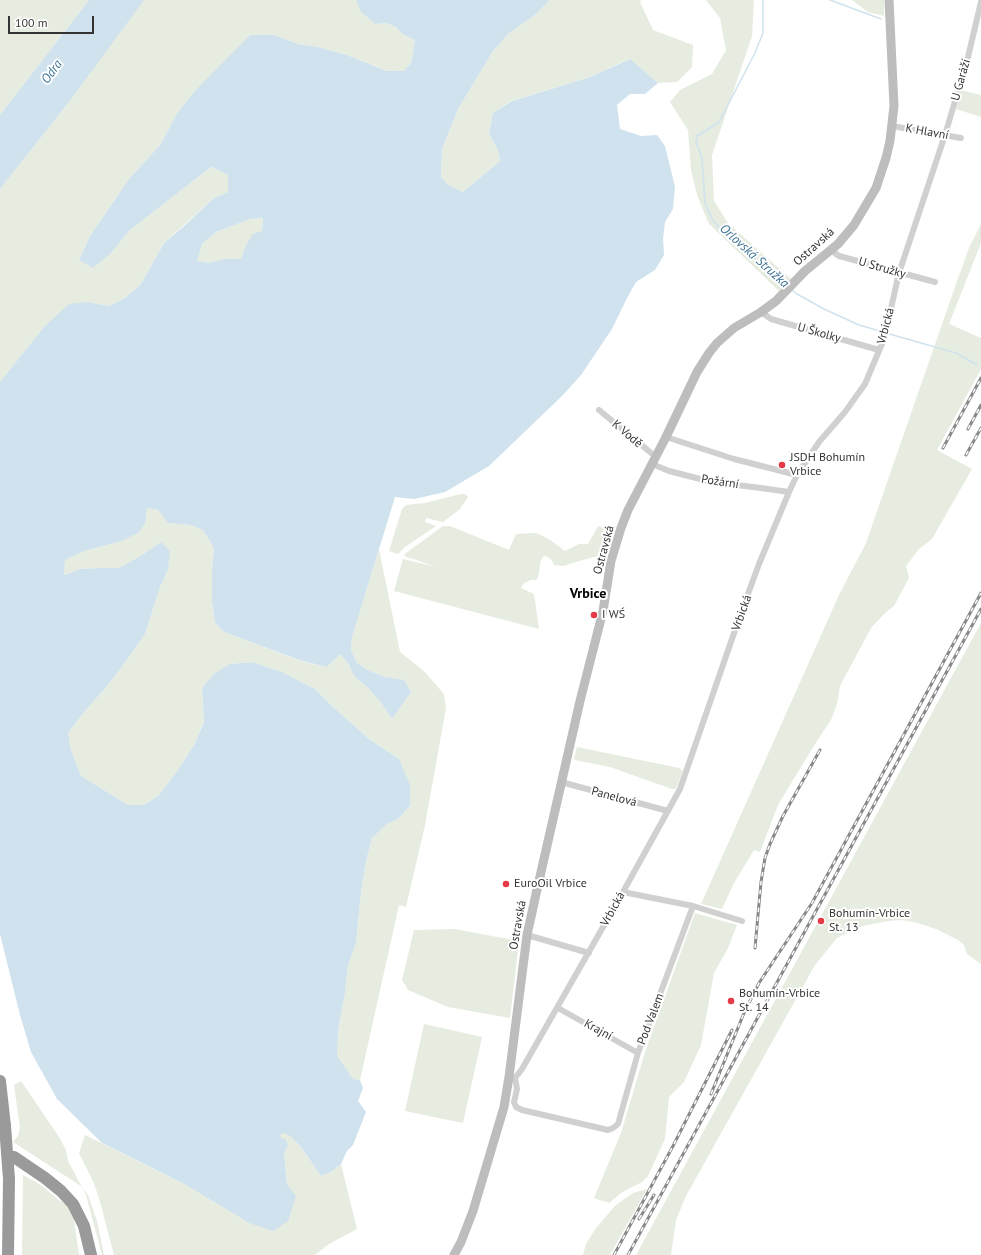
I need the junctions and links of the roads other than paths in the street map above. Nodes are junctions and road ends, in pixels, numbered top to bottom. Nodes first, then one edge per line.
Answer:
1 (889, 0) edge
2 (981, 2) edge
3 (892, 126) junction
4 (946, 135) junction
5 (961, 138) dead end
6 (831, 250) junction
7 (899, 273) junction
8 (935, 282) dead end
9 (761, 312) junction
10 (879, 350) junction
11 (599, 410) dead end
12 (666, 437) junction
13 (654, 461) junction
14 (797, 475) junction
15 (789, 492) junction
16 (561, 782) junction
17 (668, 811) junction
18 (623, 892) junction
19 (693, 906) junction
20 (742, 921) dead end
21 (527, 935) junction
22 (589, 953) junction
23 (558, 1008) junction
24 (638, 1052) junction
25 (512, 1077) junction
26 (0, 1081) edge
27 (14, 1157) dead end
28 (8, 1255) edge
29 (91, 1255) edge
30 (454, 1255) edge

1 - 3 main road, Ostravská
2 - 4 street, U Garáží
3 - 4 street, K Hlavní
3 - 6 main road, Ostravská
4 - 5 street, K Hlavní
4 - 7 street, Vrbická
6 - 7 street, U Stružky
6 - 9 main road, Ostravská
7 - 8 street, U Stružky
7 - 10 street, Vrbická
9 - 10 street, U Školky
9 - 12 main road, Ostravská
10 - 14 street, Vrbická
11 - 13 street, K Vodě
12 - 13 main road, Ostravská
12 - 14 street, Požární
13 - 15 street, Požární
13 - 16 main road, Ostravská
14 - 15 street, Vrbická
15 - 17 street, Vrbická
16 - 17 street, Panelová
16 - 21 main road, Ostravská
17 - 18 street, Vrbická
18 - 19 street
18 - 22 street, Vrbická
19 - 20 street
19 - 24 street, Pod Valem
21 - 22 street
21 - 25 main road, Ostravská
22 - 23 street, Vrbická
23 - 24 street, Krajní
23 - 25 street, Vrbická
24 - 25 street, Pod Valem
25 - 30 main road, Ostravská
26 - 28 highway, bridge
27 - 29 highway

